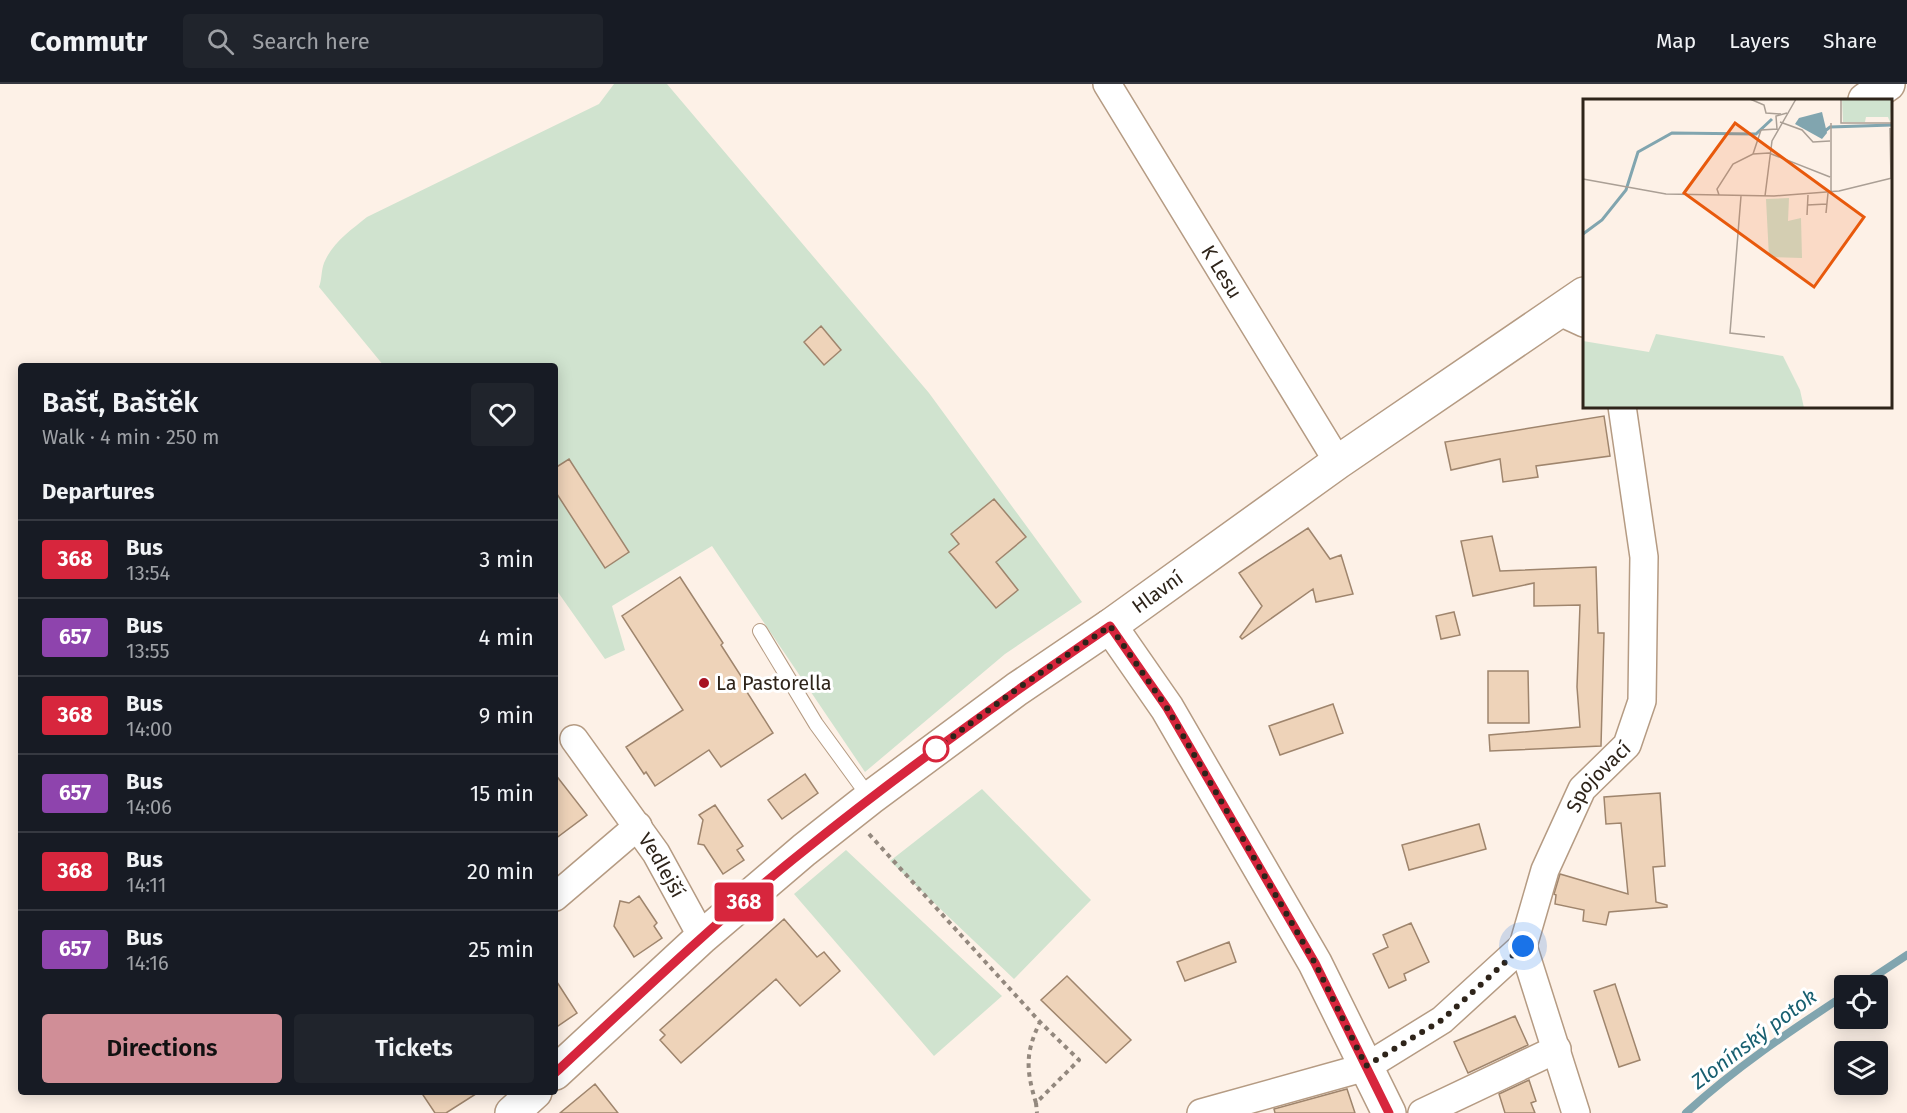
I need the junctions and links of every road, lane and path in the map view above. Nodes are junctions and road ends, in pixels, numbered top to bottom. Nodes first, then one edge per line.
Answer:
1 (1107, 84) edge
2 (1888, 84) edge
3 (1866, 99) edge
4 (1576, 310) edge
5 (1622, 408) edge
6 (1338, 462) junction
7 (1110, 626) junction
8 (760, 631) dead end
9 (574, 739) dead end
10 (860, 806) junction
11 (638, 826) junction
12 (558, 894) edge
13 (702, 937) junction
14 (1523, 946) junction
15 (1040, 1022) junction
16 (1557, 1049) junction
17 (1366, 1066) junction
18 (558, 1070) edge
19 (1036, 1102) junction
20 (1037, 1113) edge
21 (1201, 1113) edge
22 (1389, 1113) edge
23 (1422, 1113) edge
24 (1576, 1113) edge

1 - 6 street, K Lesu
2 - 3 street
4 - 6 street, Hlavní
5 - 14 street, Spojovací
6 - 7 street, Hlavní
7 - 10 street, Hlavní
7 - 17 street
8 - 10 lane
9 - 11 street, Vedlejší
10 - 13 street, Hlavní
10 - 15 path
11 - 12 street, Vedlejší
11 - 13 street, Vedlejší
13 - 18 street, Hlavní
14 - 16 street
14 - 17 street
15 - 19 path
15 - 19 path
16 - 23 street
16 - 24 street
17 - 21 street
17 - 22 street
19 - 20 path

